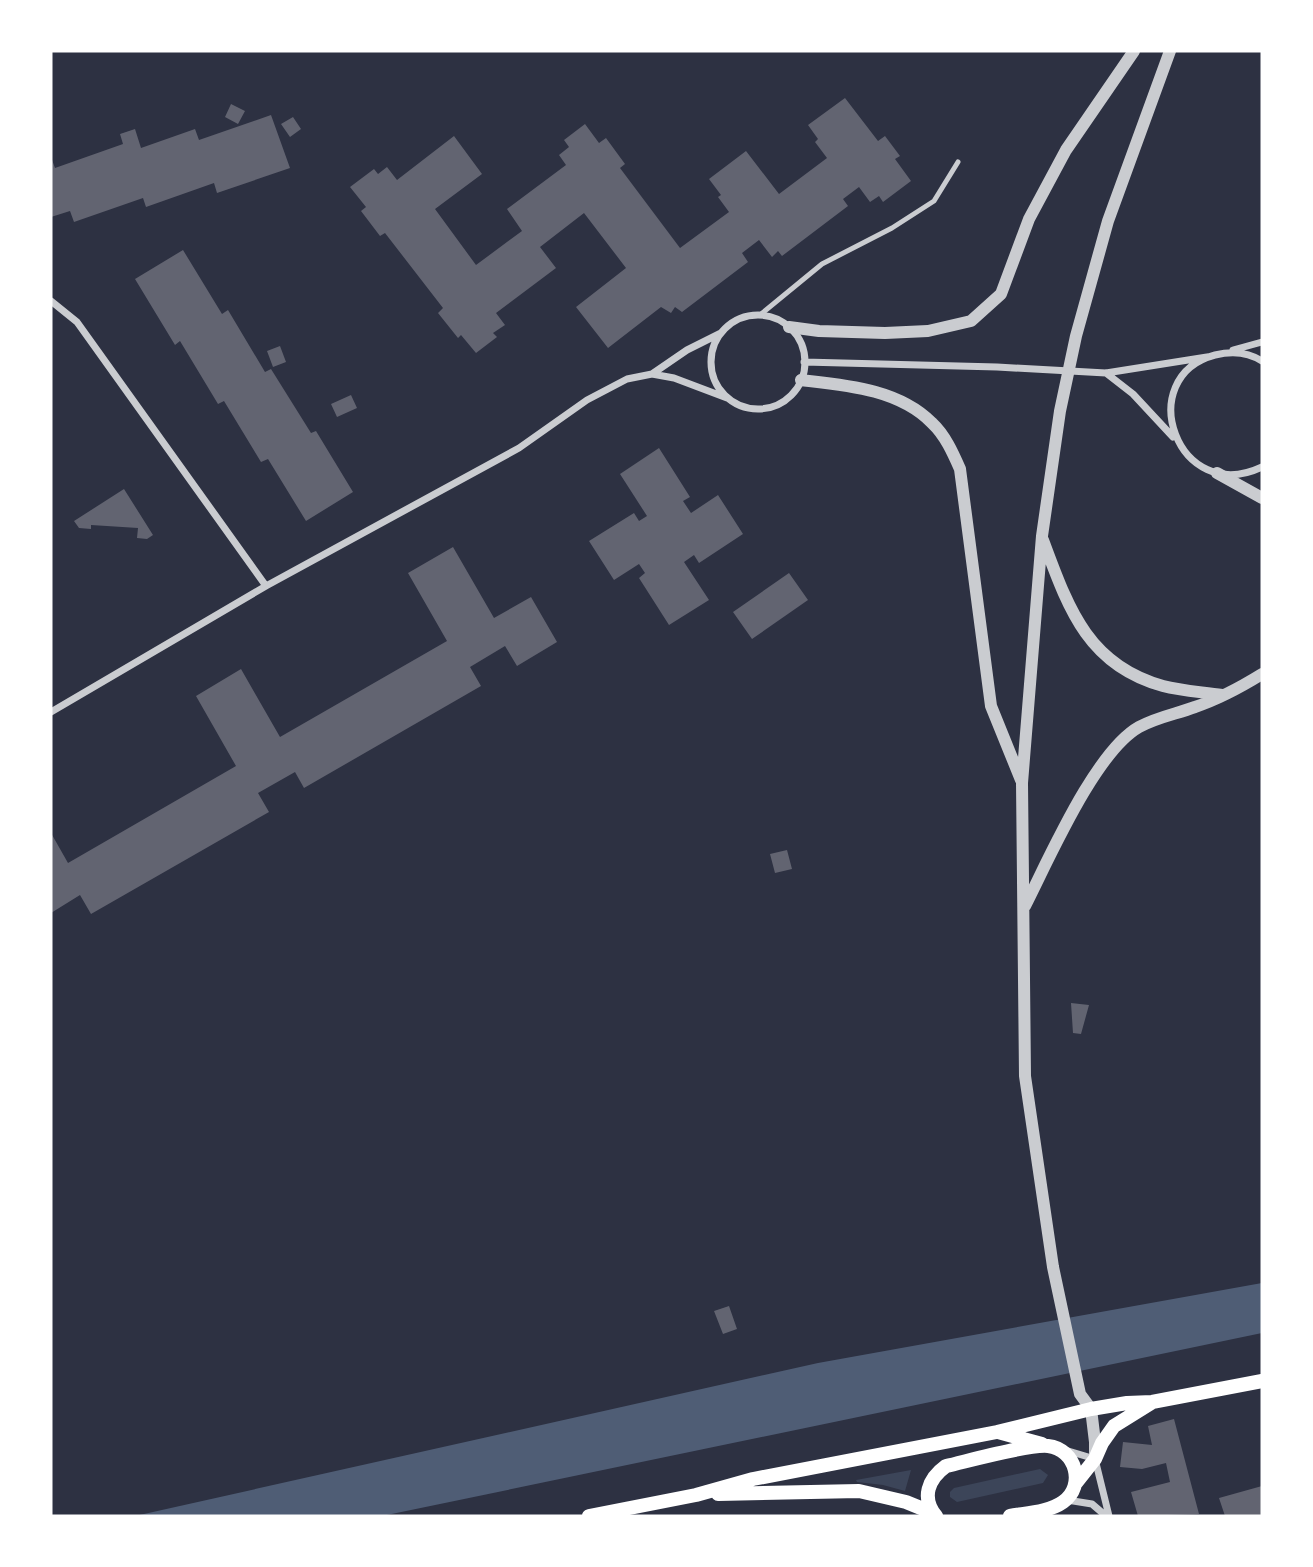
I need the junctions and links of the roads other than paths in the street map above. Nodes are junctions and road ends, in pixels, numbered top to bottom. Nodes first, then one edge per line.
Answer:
1 (1134, 51) edge
2 (1170, 51) edge
3 (958, 162) dead end
4 (51, 301) edge
5 (760, 315) junction
6 (789, 327) junction
7 (721, 332) junction
8 (1262, 342) edge
9 (1223, 353) junction
10 (1208, 357) junction
11 (1262, 361) edge
12 (804, 362) junction
13 (1106, 373) junction
14 (652, 374) junction
15 (801, 380) junction
16 (727, 398) junction
17 (1178, 442) junction
18 (1262, 467) edge
19 (1217, 473) junction
20 (1262, 498) edge
21 (1042, 536) junction
22 (266, 586) junction
23 (1262, 674) edge
24 (1224, 695) junction
25 (51, 712) edge
26 (1022, 783) junction
27 (1024, 910) junction
28 (1262, 1381) edge
29 (1080, 1394) junction
30 (1152, 1402) junction
31 (1091, 1409) junction
32 (1064, 1415) junction
33 (993, 1432) junction
34 (1055, 1447) junction
35 (1095, 1459) junction
36 (946, 1466) junction
37 (1076, 1483) junction
38 (696, 1495) junction
39 (1066, 1500) junction
40 (934, 1515) edge
41 (589, 1516) edge
42 (1010, 1516) edge
43 (1107, 1516) edge

1 - 6 street
2 - 21 street
3 - 5 lane
4 - 22 street
5 - 6 street
5 - 7 street
6 - 12 street
7 - 14 street
7 - 16 street
8 - 9 street
9 - 10 street
9 - 11 street
10 - 13 street
10 - 17 street
12 - 13 street
12 - 15 street
13 - 17 street
14 - 16 street
14 - 22 street
15 - 16 street
15 - 26 street
17 - 19 street
18 - 19 street
19 - 20 street
21 - 24 street
21 - 26 street
22 - 25 street
23 - 24 street
24 - 27 street
26 - 27 street
27 - 29 street
28 - 30 main road
29 - 31 street
29 - 32 street
30 - 31 main road
30 - 35 main road
31 - 32 main road
31 - 35 street
32 - 33 main road
33 - 34 main road
33 - 36 main road
33 - 38 main road
34 - 35 street
34 - 36 main road
34 - 37 main road
35 - 37 main road
35 - 43 street
36 - 40 main road
37 - 39 main road
38 - 40 main road
38 - 41 main road
39 - 42 main road
39 - 43 street

